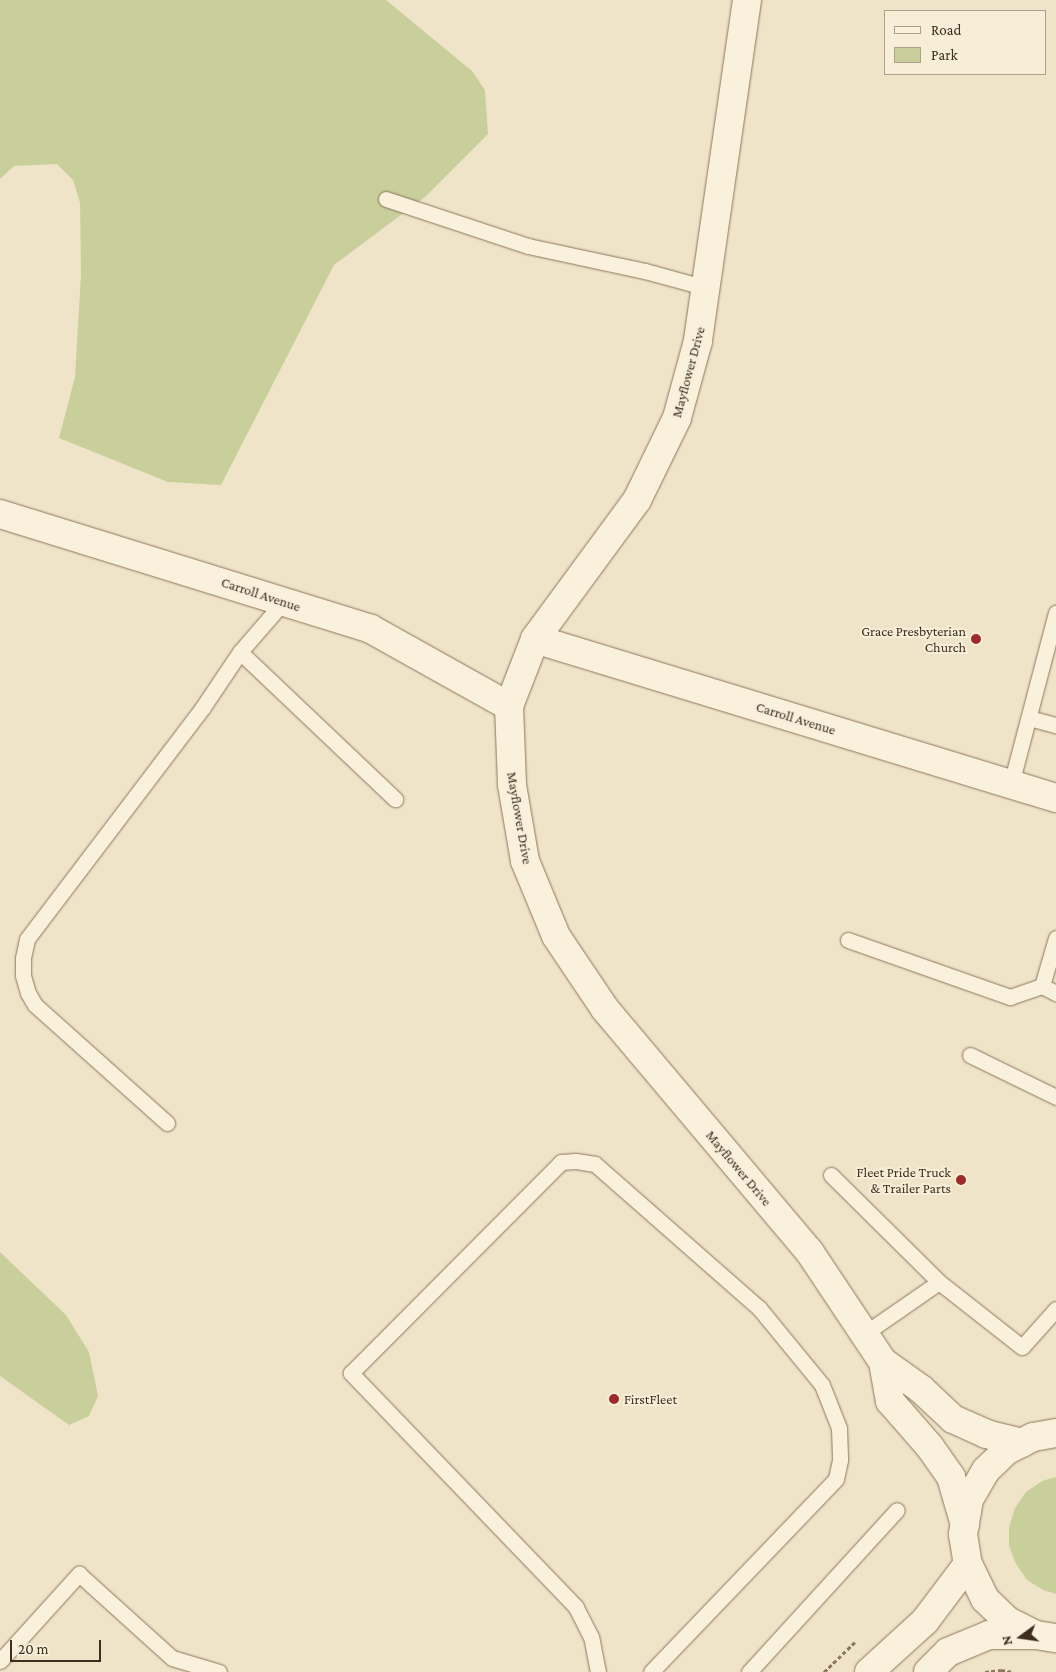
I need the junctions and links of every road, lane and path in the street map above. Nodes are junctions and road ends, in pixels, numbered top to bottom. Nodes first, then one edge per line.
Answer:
1 (747, 0) edge
2 (386, 199) dead end
3 (707, 288) junction
4 (0, 514) edge
5 (284, 601) junction
6 (1055, 619) edge
7 (535, 639) junction
8 (240, 652) junction
9 (509, 706) junction
10 (1029, 718) junction
11 (1056, 725) edge
12 (1011, 784) junction
13 (1056, 798) edge
14 (395, 799) dead end
15 (1056, 938) edge
16 (848, 940) dead end
17 (1042, 986) junction
18 (1056, 993) edge
19 (970, 1055) dead end
20 (1056, 1097) edge
21 (167, 1123) dead end
22 (831, 1175) dead end
23 (939, 1282) junction
24 (1056, 1309) edge
25 (864, 1334) junction
26 (883, 1362) junction
27 (1056, 1433) edge
28 (1022, 1443) junction
29 (897, 1510) dead end
30 (965, 1525) junction
31 (968, 1564) junction
32 (1046, 1637) edge
33 (0, 1661) edge
34 (220, 1672) edge
35 (598, 1672) edge
36 (651, 1672) edge
37 (749, 1672) edge
38 (869, 1672) edge
39 (928, 1672) edge
40 (985, 1672) edge
41 (1014, 1672) edge

1 - 3 street, Mayflower Drive
2 - 3 lane
3 - 7 street, Mayflower Drive
4 - 5 street, Carroll Avenue
5 - 8 lane
5 - 9 street, Carroll Avenue
6 - 10 lane
7 - 9 street, Mayflower Drive
7 - 12 street, Carroll Avenue
8 - 14 lane
8 - 21 lane
9 - 25 street, Mayflower Drive
10 - 11 lane
10 - 12 lane
12 - 13 street, Carroll Avenue
15 - 17 lane
16 - 17 lane
17 - 18 lane
19 - 20 lane
22 - 23 lane
23 - 24 lane
23 - 25 lane
25 - 26 street, Mayflower Drive
26 - 28 street, Mayflower Drive
26 - 30 street, Mayflower Drive
27 - 28 street
28 - 30 street
29 - 37 lane
30 - 31 street
31 - 32 street
31 - 38 street
32 - 39 street
33 - 34 lane
35 - 36 lane
40 - 41 path

